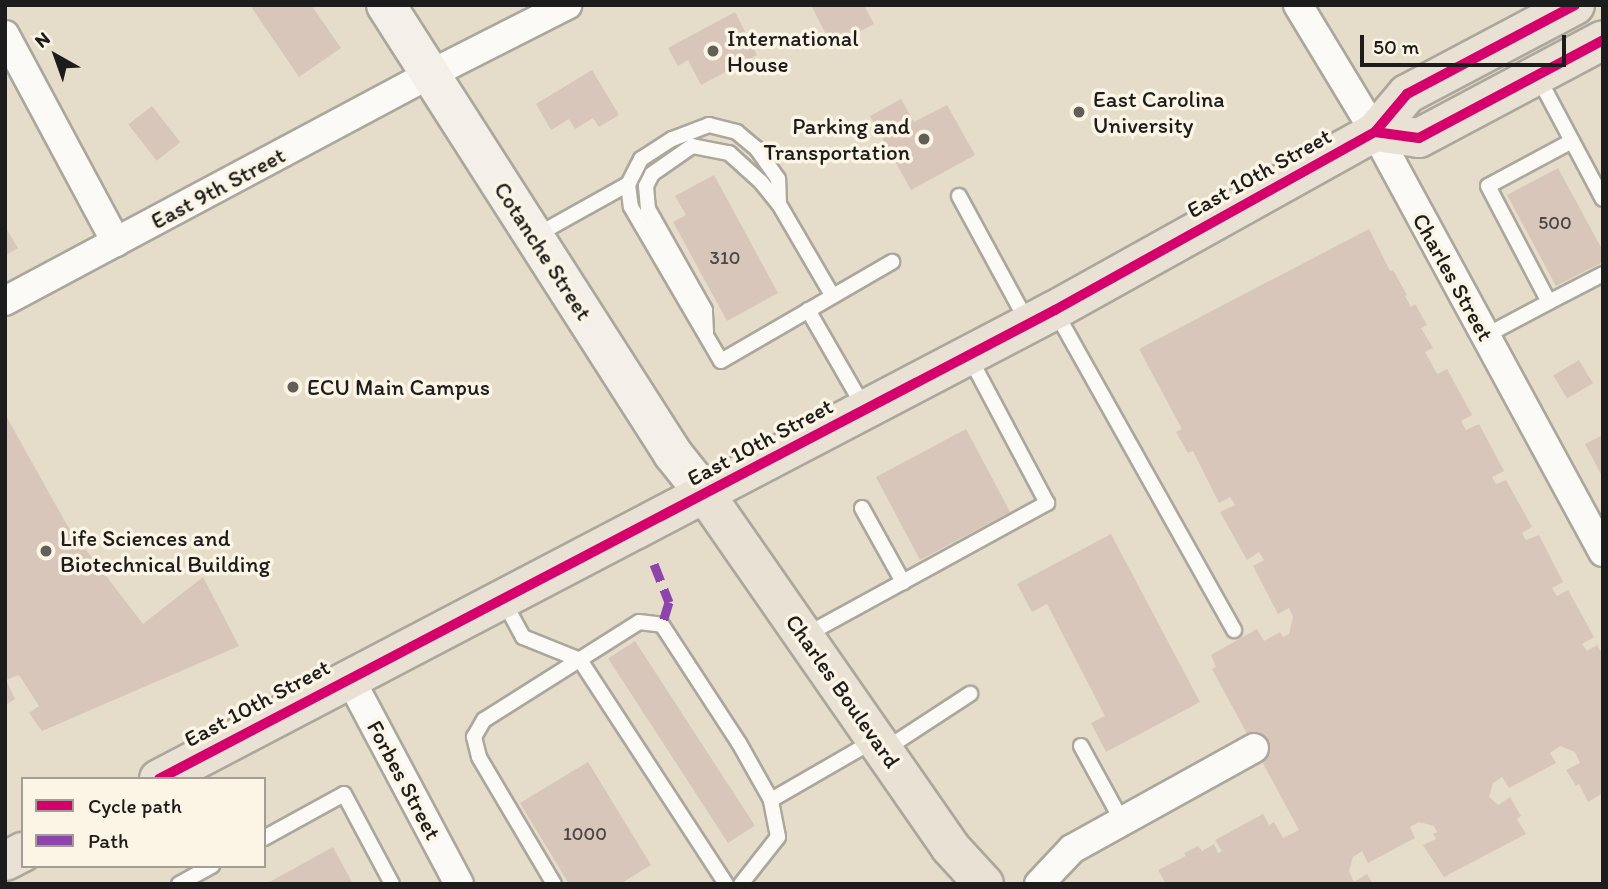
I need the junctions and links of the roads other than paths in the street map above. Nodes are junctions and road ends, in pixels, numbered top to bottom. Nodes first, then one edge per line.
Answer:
1 (386, 5) edge
2 (567, 5) edge
3 (1298, 5) edge
4 (1576, 5) edge
5 (5, 35) edge
6 (1603, 40) edge
7 (431, 74) junction
8 (1537, 75) junction
9 (1375, 132) junction
10 (1572, 141) junction
11 (628, 184) junction
12 (959, 197) dead end
13 (1603, 200) edge
14 (779, 204) junction
15 (534, 237) junction
16 (116, 242) junction
17 (892, 262) dead end
18 (1603, 274) edge
19 (832, 295) junction
20 (5, 301) edge
21 (1549, 302) junction
22 (808, 310) junction
23 (1042, 317) junction
24 (1485, 336) junction
25 (706, 337) junction
26 (968, 356) junction
27 (866, 410) junction
28 (705, 494) junction
29 (862, 508) dead end
30 (1603, 552) edge
31 (903, 582) junction
32 (502, 598) junction
33 (1234, 630) dead end
34 (804, 635) junction
35 (580, 660) junction
36 (349, 677) junction
37 (970, 694) dead end
38 (880, 744) junction
39 (1081, 746) dead end
40 (1254, 748) dead end
41 (164, 777) edge
42 (771, 800) junction
43 (1122, 821) junction
44 (266, 837) edge
45 (21, 853) edge
46 (5, 861) edge
47 (5, 867) edge
48 (208, 868) edge
49 (15, 884) edge
50 (179, 884) edge
51 (392, 884) edge
52 (458, 884) edge
53 (554, 884) edge
54 (726, 884) edge
55 (740, 884) edge
56 (984, 884) edge
57 (1039, 884) edge

1 - 7 main road, Cotanche Street
2 - 7 street, East 9th Street
3 - 9 street, Charles Street
4 - 9 main road, East 10th Street
5 - 16 street
6 - 8 main road
7 - 15 main road, Cotanche Street
7 - 16 street, East 9th Street
8 - 9 main road
8 - 10 lane
9 - 23 main road, East 10th Street
9 - 24 street, Charles Street
10 - 13 lane
10 - 21 lane
11 - 14 lane
11 - 15 lane
11 - 25 lane
12 - 23 lane
14 - 19 lane
14 - 25 lane
15 - 28 main road, Cotanche Street
16 - 20 street, East 9th Street
17 - 19 lane
18 - 21 lane
19 - 22 lane
21 - 24 lane
22 - 25 lane
22 - 27 lane
23 - 26 main road, East 10th Street
23 - 33 lane
24 - 30 street, Charles Street
26 - 27 main road, East 10th Street
26 - 31 lane
27 - 28 main road, East 10th Street
28 - 32 main road, East 10th Street
28 - 34 main road, Charles Boulevard
29 - 31 lane
31 - 34 lane
32 - 35 lane
32 - 36 main road, East 10th Street
34 - 38 main road, Charles Boulevard
35 - 42 lane
35 - 53 lane
35 - 54 lane
36 - 41 main road, East 10th Street
36 - 52 street, Forbes Street
37 - 38 lane
38 - 42 lane
38 - 56 main road, Charles Boulevard
39 - 43 lane
40 - 43 street
42 - 55 lane
43 - 57 street
44 - 51 lane
45 - 46 main road
47 - 49 main road
48 - 50 lane

